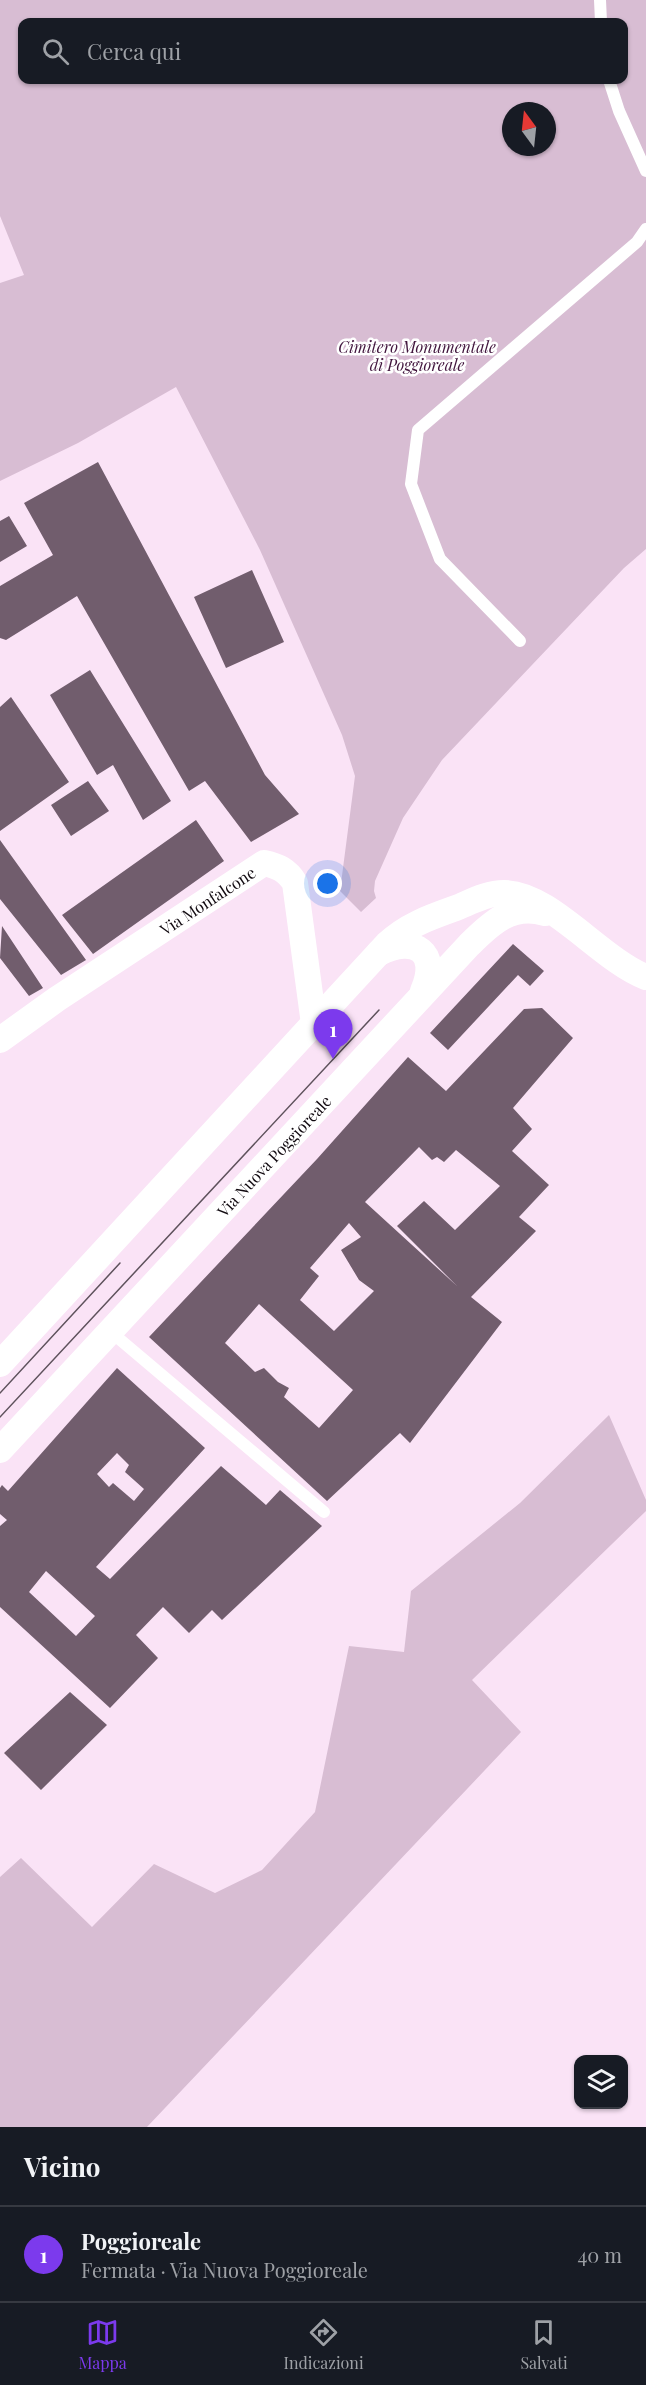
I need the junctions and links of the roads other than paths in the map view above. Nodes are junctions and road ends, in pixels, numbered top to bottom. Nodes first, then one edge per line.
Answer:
1 (600, 0) edge
2 (601, 18) edge
3 (610, 84) edge
4 (646, 171) edge
5 (646, 229) edge
6 (520, 641) dead end
7 (569, 926) junction
8 (379, 952) junction
9 (646, 977) edge
10 (423, 991) junction
11 (314, 1024) junction
12 (0, 1040) edge
13 (111, 1332) junction
14 (0, 1364) edge
15 (0, 1450) edge
16 (324, 1512) dead end

1 - 2 lane
3 - 4 lane
5 - 6 lane
7 - 8 street, Via Nuova Poggioreale
7 - 9 street, Via Nuova Poggioreale
7 - 10 street, Via Nuova Poggioreale
8 - 10 street
8 - 11 street, Via Nuova Poggioreale
10 - 13 street, Via Nuova Poggioreale
11 - 12 street, Via Monfalcone
11 - 14 street, Via Nuova Poggioreale
13 - 15 street, Via Nuova Poggioreale
13 - 16 lane

